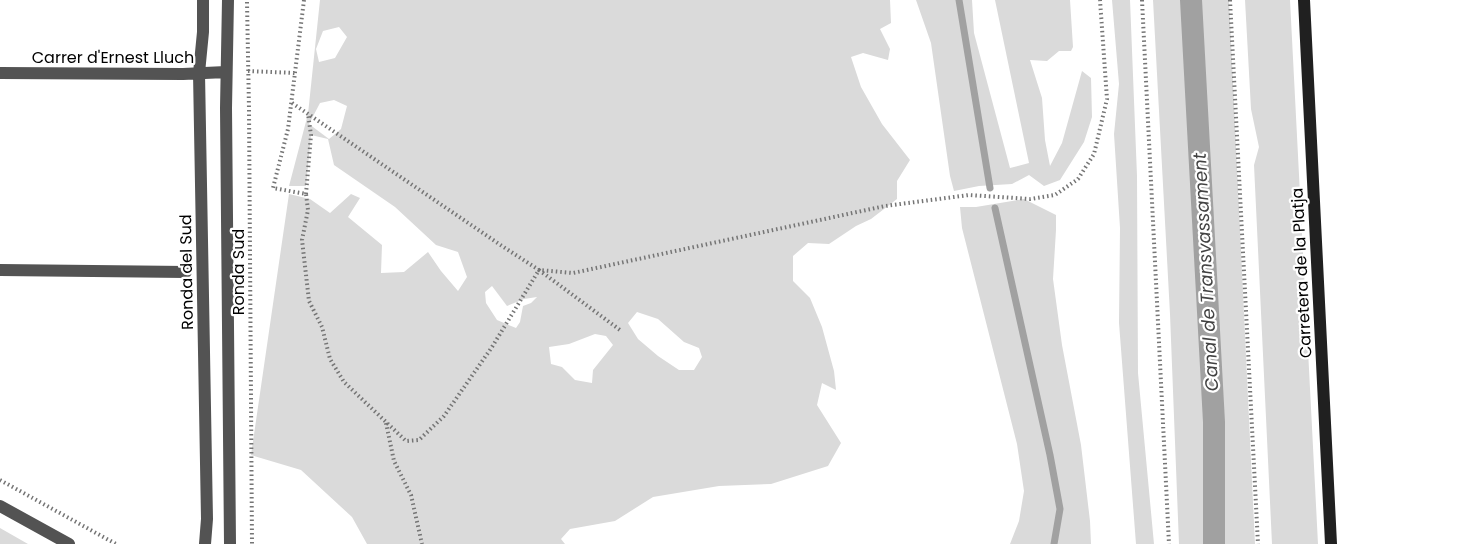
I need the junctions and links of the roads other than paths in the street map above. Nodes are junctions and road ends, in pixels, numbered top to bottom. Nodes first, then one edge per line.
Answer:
1 (203, 0) edge
2 (228, 0) edge
3 (1304, 0) edge
4 (226, 72) junction
5 (0, 73) edge
6 (199, 74) junction
7 (0, 270) edge
8 (186, 272) dead end
9 (0, 506) edge
10 (69, 544) edge
11 (205, 544) edge
12 (230, 544) edge
13 (1331, 544) edge

1 - 6 street, Ronda del Sud
2 - 4 street
3 - 13 street, Carretera de la Platja
4 - 6 street, Carrer d'Ernest Lluch
4 - 12 street
5 - 6 street, Carrer d'Ernest Lluch
6 - 11 street, Ronda del Sud
7 - 8 street
9 - 10 street

